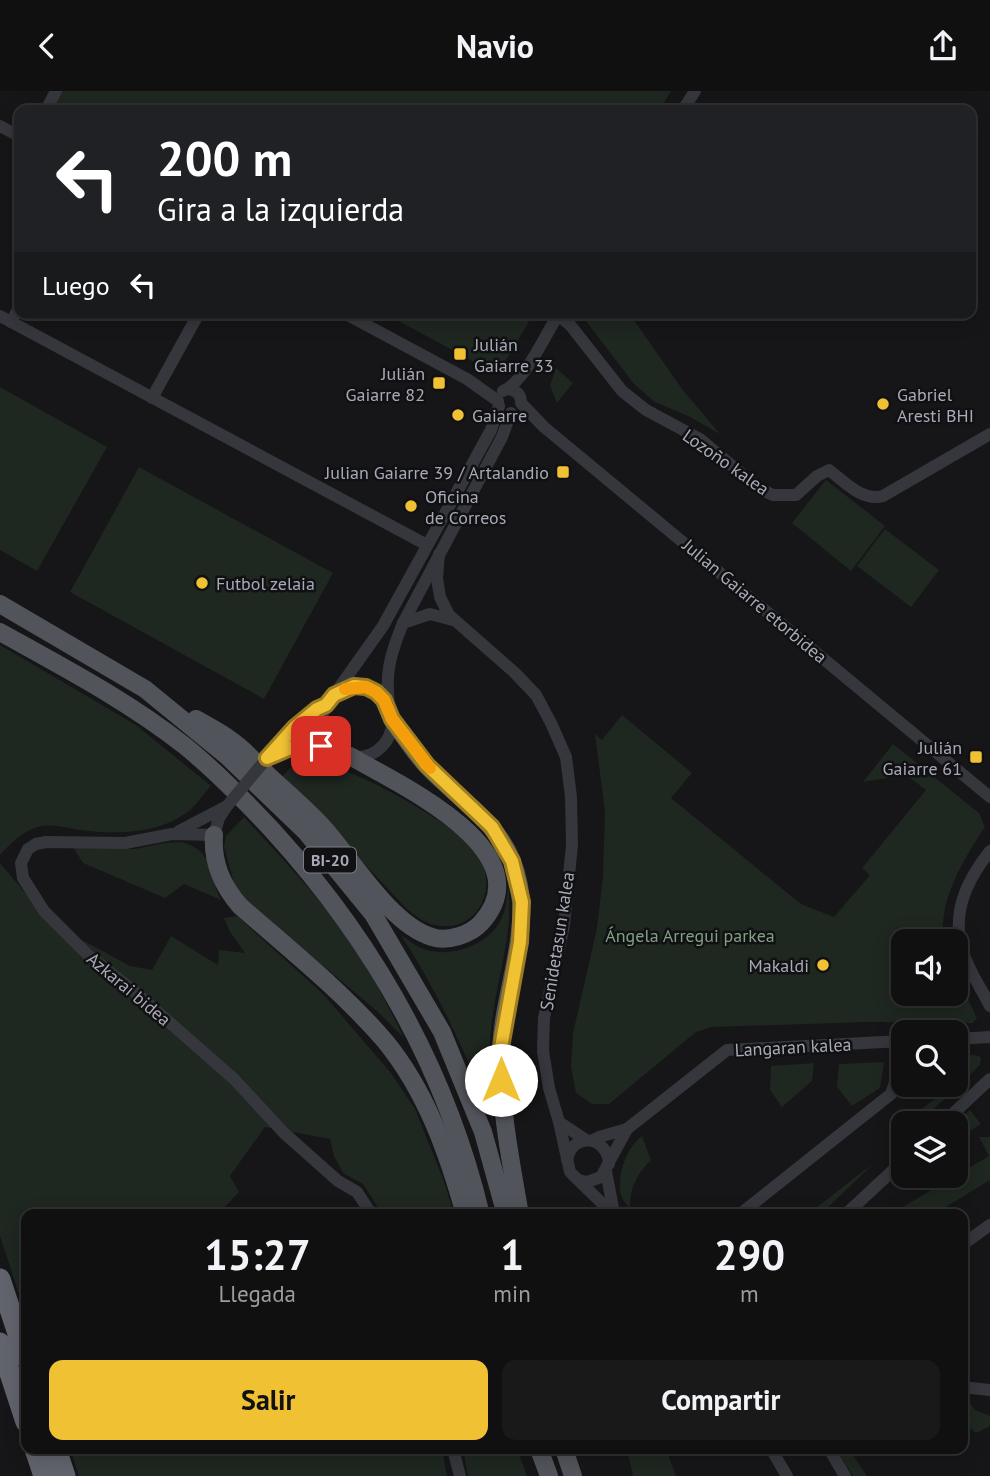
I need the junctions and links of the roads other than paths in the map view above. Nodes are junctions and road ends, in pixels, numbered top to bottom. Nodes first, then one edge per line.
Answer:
1 (6, 319) edge
2 (196, 319) edge
3 (355, 319) edge
4 (555, 319) edge
5 (563, 319) edge
6 (523, 373) junction
7 (509, 389) junction
8 (152, 398) junction
9 (521, 400) junction
10 (498, 403) junction
11 (511, 413) junction
12 (990, 434) edge
13 (427, 545) junction
14 (439, 554) junction
15 (0, 604) edge
16 (451, 618) junction
17 (403, 623) junction
18 (0, 632) edge
19 (145, 689) junction
20 (330, 700) junction
21 (391, 715) junction
22 (343, 753) junction
23 (267, 758) junction
24 (990, 797) edge
25 (227, 806) junction
26 (172, 834) junction
27 (214, 835) junction
28 (990, 851) edge
29 (990, 1006) edge
30 (990, 1037) edge
31 (968, 1038) edge
32 (891, 1042) edge
33 (990, 1079) edge
34 (891, 1094) edge
35 (956, 1111) edge
36 (559, 1122) junction
37 (627, 1129) junction
38 (590, 1140) junction
39 (567, 1160) junction
40 (607, 1168) junction
41 (891, 1172) edge
42 (579, 1180) junction
43 (368, 1209) edge
44 (463, 1209) edge
45 (479, 1209) edge
46 (504, 1209) edge
47 (519, 1209) edge
48 (609, 1209) edge
49 (613, 1209) edge
50 (747, 1209) edge
51 (851, 1209) edge
52 (990, 1224) edge
53 (968, 1240) edge
54 (0, 1279) edge
55 (0, 1343) edge
56 (21, 1344) edge
57 (968, 1388) edge
58 (990, 1390) edge
59 (21, 1407) edge
60 (37, 1454) edge
61 (58, 1454) edge
62 (454, 1454) edge
63 (541, 1454) edge
64 (566, 1454) edge
65 (774, 1454) edge
66 (832, 1454) edge
67 (44, 1476) edge
68 (65, 1476) edge
69 (460, 1476) edge
70 (549, 1476) edge
71 (573, 1476) edge
72 (788, 1476) edge
73 (845, 1476) edge

1 - 8 street
2 - 8 street
3 - 10 street
4 - 6 street
5 - 12 street, Lozoño kalea
6 - 7 street
6 - 9 street
7 - 9 street
7 - 10 street
8 - 13 street
9 - 11 street
9 - 24 street, Julian Gaiarre etorbidea
10 - 11 street
10 - 13 street
11 - 14 street
13 - 20 street
14 - 16 street
14 - 17 street
15 - 19 main road, BI-20
16 - 17 street
16 - 36 street, Senidetasun kalea
17 - 21 street
18 - 45 main road, BI-20
19 - 22 main road
19 - 46 main road, BI-20
20 - 21 street
20 - 22 street
20 - 23 street
21 - 22 street
21 - 47 main road
22 - 23 street
23 - 25 street, bridge
25 - 26 street
25 - 27 street
26 - 27 street
26 - 43 street, Azkarai bidea
27 - 44 main road
28 - 29 street
30 - 31 street
32 - 37 street, Langaran kalea
33 - 35 street
34 - 50 street
36 - 38 street
36 - 39 street, Senidetasun kalea
37 - 38 street, Langaran kalea
37 - 40 street, Langaran kalea
38 - 39 street
38 - 40 street
39 - 42 street
40 - 42 street
40 - 49 street
41 - 51 street
42 - 48 street
52 - 53 street
54 - 56 highway
55 - 59 highway
57 - 58 street
60 - 67 highway
61 - 68 highway
62 - 69 street
63 - 70 main road
64 - 71 main road
65 - 72 street
66 - 73 street

